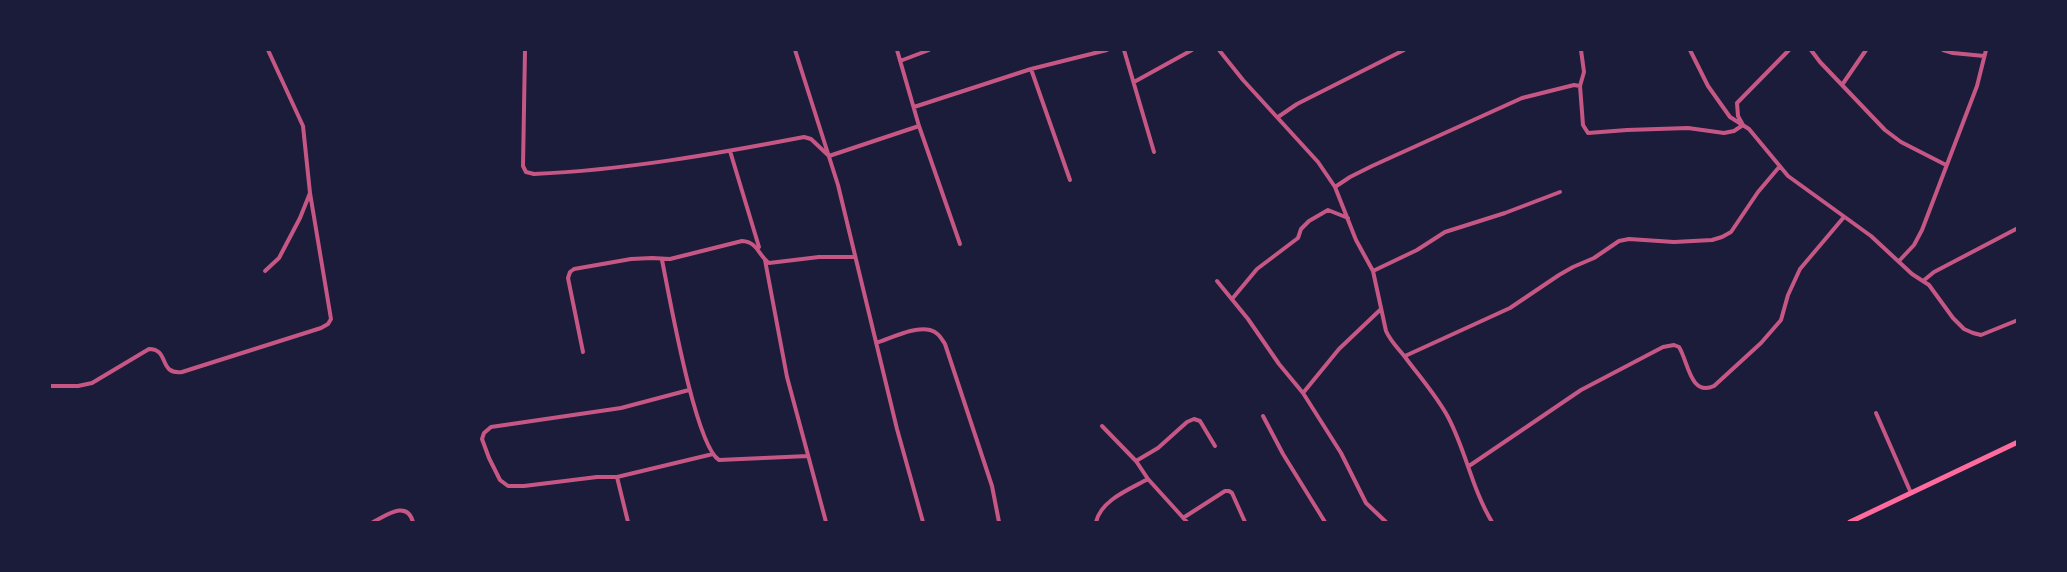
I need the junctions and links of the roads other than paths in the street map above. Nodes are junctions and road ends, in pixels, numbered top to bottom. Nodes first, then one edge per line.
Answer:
1 (268, 50) edge
2 (525, 50) edge
3 (795, 50) edge
4 (897, 50) edge
5 (929, 50) edge
6 (1107, 50) edge
7 (1124, 50) edge
8 (1192, 50) edge
9 (1219, 50) edge
10 (1404, 50) edge
11 (1581, 50) edge
12 (1689, 50) edge
13 (1789, 50) edge
14 (1811, 50) edge
15 (1866, 50) edge
16 (1943, 50) edge
17 (1986, 50) edge
18 (1971, 52) edge
19 (1984, 56) junction
20 (900, 61) junction
21 (1031, 69) junction
22 (1134, 82) junction
23 (1842, 85) junction
24 (1580, 86) junction
25 (914, 107) junction
26 (1278, 117) junction
27 (1743, 125) junction
28 (919, 126) junction
29 (730, 151) junction
30 (1154, 152) dead end
31 (829, 156) junction
32 (1946, 165) junction
33 (1780, 166) junction
34 (1070, 180) dead end
35 (1335, 187) junction
36 (1560, 192) dead end
37 (309, 193) junction
38 (1845, 217) junction
39 (1348, 218) junction
40 (2018, 228) edge
41 (960, 244) dead end
42 (759, 248) junction
43 (855, 257) junction
44 (764, 259) junction
45 (662, 260) junction
46 (1899, 261) junction
47 (266, 271) dead end
48 (1373, 271) junction
49 (1216, 281) dead end
50 (1923, 281) junction
51 (1232, 299) junction
52 (1380, 310) junction
53 (2018, 320) edge
54 (876, 343) junction
55 (583, 352) dead end
56 (1404, 356) junction
57 (50, 386) edge
58 (689, 390) junction
59 (1303, 393) junction
60 (1876, 413) dead end
61 (1263, 416) dead end
62 (1102, 426) dead end
63 (2018, 442) edge
64 (1215, 446) dead end
65 (712, 454) junction
66 (808, 456) junction
67 (1136, 461) junction
68 (1468, 466) junction
69 (617, 477) junction
70 (1148, 479) junction
71 (1911, 493) junction
72 (1183, 518) junction
73 (373, 522) edge
74 (413, 522) edge
75 (628, 522) edge
76 (825, 522) edge
77 (923, 522) edge
78 (999, 522) edge
79 (1096, 522) edge
80 (1187, 522) edge
81 (1245, 522) edge
82 (1325, 522) edge
83 (1386, 522) edge
84 (1492, 522) edge
85 (1850, 522) edge

1 - 37 street
2 - 29 street
3 - 31 street
4 - 20 street
5 - 20 street
6 - 21 street
7 - 22 street
8 - 22 street
9 - 26 street
10 - 26 street
11 - 24 street
12 - 27 street
13 - 27 street
14 - 23 street
15 - 23 street
16 - 18 street
17 - 19 street
18 - 19 street
19 - 32 street
20 - 25 street
21 - 25 street
21 - 34 street
22 - 30 street
23 - 32 street
24 - 27 street
24 - 35 street
25 - 28 street
26 - 35 street
27 - 33 street
28 - 31 street
28 - 41 street
29 - 31 street
29 - 42 street
31 - 43 street
32 - 46 street
33 - 38 street
33 - 56 street
35 - 39 street
36 - 48 street
37 - 47 street
37 - 57 street
38 - 46 street
38 - 68 street
39 - 48 street
39 - 51 street
40 - 50 street
42 - 44 street
42 - 45 street
43 - 44 street
43 - 54 street
44 - 66 street
45 - 55 street
45 - 58 street
46 - 50 street
48 - 52 street
49 - 51 street
50 - 53 street
51 - 59 street
52 - 56 street
52 - 59 street
54 - 77 street
54 - 78 street
56 - 68 street
58 - 65 street
58 - 69 street
59 - 83 street
60 - 71 street
61 - 82 street
62 - 67 street
63 - 71 main road
64 - 67 street
65 - 66 street
65 - 69 street
66 - 76 street
67 - 70 street
68 - 84 street
69 - 75 street
70 - 72 street
70 - 79 street
71 - 85 main road
72 - 80 street
72 - 81 street
73 - 74 street

